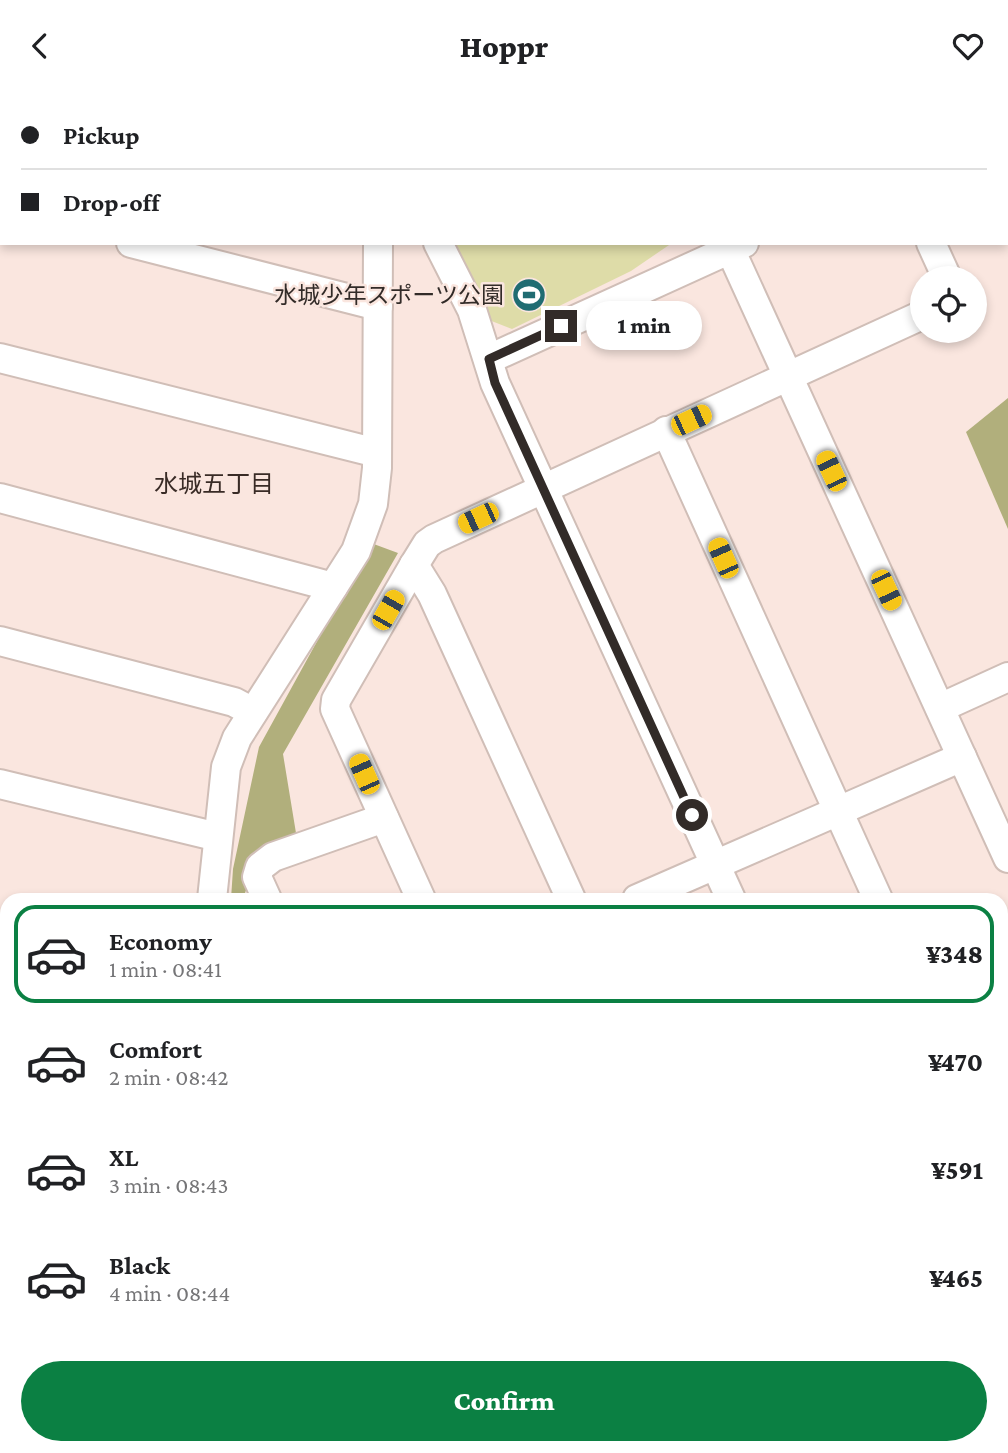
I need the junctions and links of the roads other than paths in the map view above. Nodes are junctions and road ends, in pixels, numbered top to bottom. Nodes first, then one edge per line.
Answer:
1 (139, 245) edge
2 (378, 245) edge
3 (439, 245) edge
4 (932, 245) edge
5 (737, 246) edge
6 (942, 266) edge
7 (378, 306) junction
8 (910, 320) edge
9 (0, 358) edge
10 (489, 359) junction
11 (788, 376) junction
12 (666, 431) junction
13 (377, 453) junction
14 (543, 487) junction
15 (0, 498) edge
16 (414, 565) junction
17 (333, 587) junction
18 (0, 641) edge
19 (1008, 677) edge
20 (940, 708) junction
21 (253, 712) junction
22 (962, 757) junction
23 (0, 784) edge
24 (838, 811) junction
25 (384, 818) junction
26 (218, 837) junction
27 (1008, 858) edge
28 (715, 865) junction
29 (213, 893) edge
30 (264, 893) edge
31 (418, 893) edge
32 (568, 893) edge
33 (651, 893) edge
34 (728, 893) edge
35 (875, 893) edge

1 - 7 street
2 - 7 street
3 - 10 street
4 - 6 street
5 - 10 street
5 - 11 street
7 - 13 street
8 - 11 street
9 - 13 street
10 - 14 street
11 - 12 street
11 - 20 street
12 - 14 street
12 - 24 street
13 - 17 street
14 - 16 street
14 - 28 street
15 - 17 street
16 - 25 street
16 - 32 street
17 - 21 street
18 - 21 street
19 - 20 street
20 - 22 street
21 - 26 street
22 - 24 street
22 - 27 street
23 - 26 street
24 - 28 street
24 - 35 street
25 - 30 street
25 - 31 street
26 - 29 street
28 - 33 street
28 - 34 street

